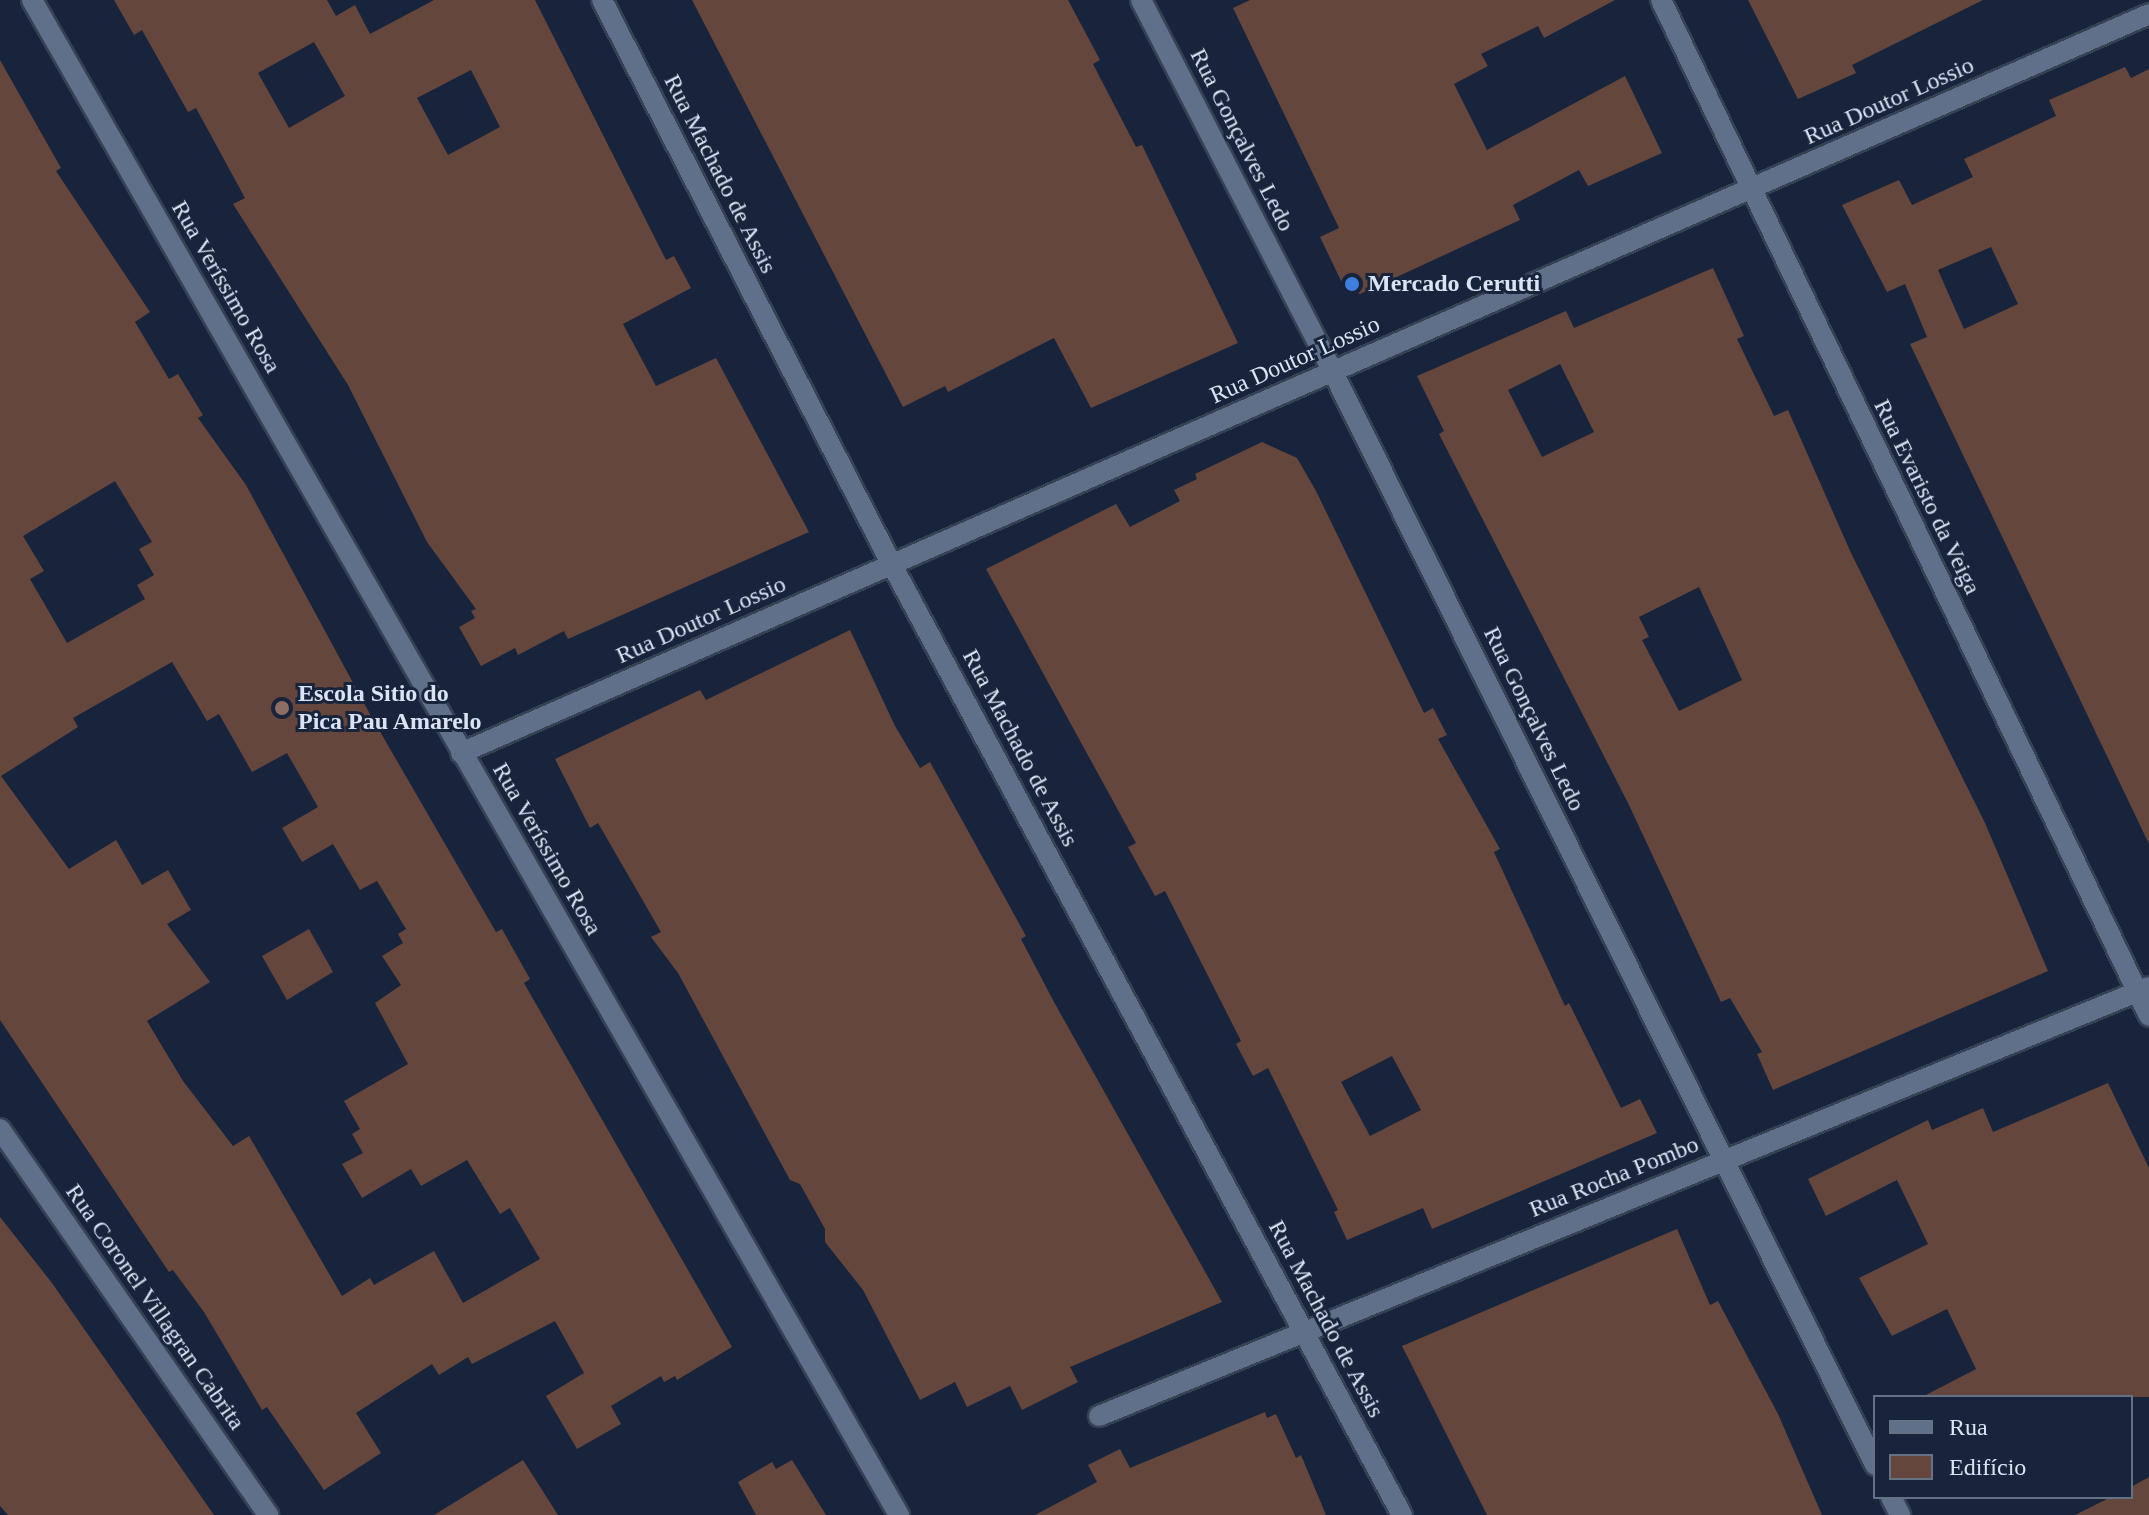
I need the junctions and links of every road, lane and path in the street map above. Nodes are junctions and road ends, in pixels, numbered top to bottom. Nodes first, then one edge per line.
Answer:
1 (32, 0) edge
2 (602, 0) edge
3 (1141, 0) edge
4 (1661, 0) edge
5 (2149, 14) edge
6 (1750, 190) junction
7 (1333, 372) junction
8 (892, 565) junction
9 (461, 753) junction
10 (2143, 989) edge
11 (2149, 1016) edge
12 (0, 1129) edge
13 (1724, 1160) junction
14 (1304, 1332) junction
15 (1099, 1416) dead end
16 (1873, 1461) edge
17 (268, 1515) edge
18 (899, 1515) edge
19 (1402, 1515) edge

1 - 9 street, Rua Veríssimo Rosa
2 - 8 street, Rua Machado de Assis
3 - 7 street, Rua Gonçalves Ledo
4 - 6 street, Rua Evaristo da Veiga
5 - 6 street, Rua Doutor Lossio
6 - 7 street, Rua Doutor Lossio
6 - 10 street, Rua Evaristo da Veiga
7 - 8 street, Rua Doutor Lossio
7 - 13 street, Rua Gonçalves Ledo
8 - 9 street, Rua Doutor Lossio
8 - 14 street, Rua Machado de Assis
9 - 18 street, Rua Veríssimo Rosa
10 - 11 street, Rua Evaristo da Veiga
10 - 13 street, Rua Rocha Pombo
12 - 17 street, Rua Coronel Villagran Cabrita
13 - 14 street, Rua Rocha Pombo
13 - 16 street, Rua Gonçalves Ledo
14 - 15 street, Rua Rocha Pombo
14 - 19 street, Rua Machado de Assis

